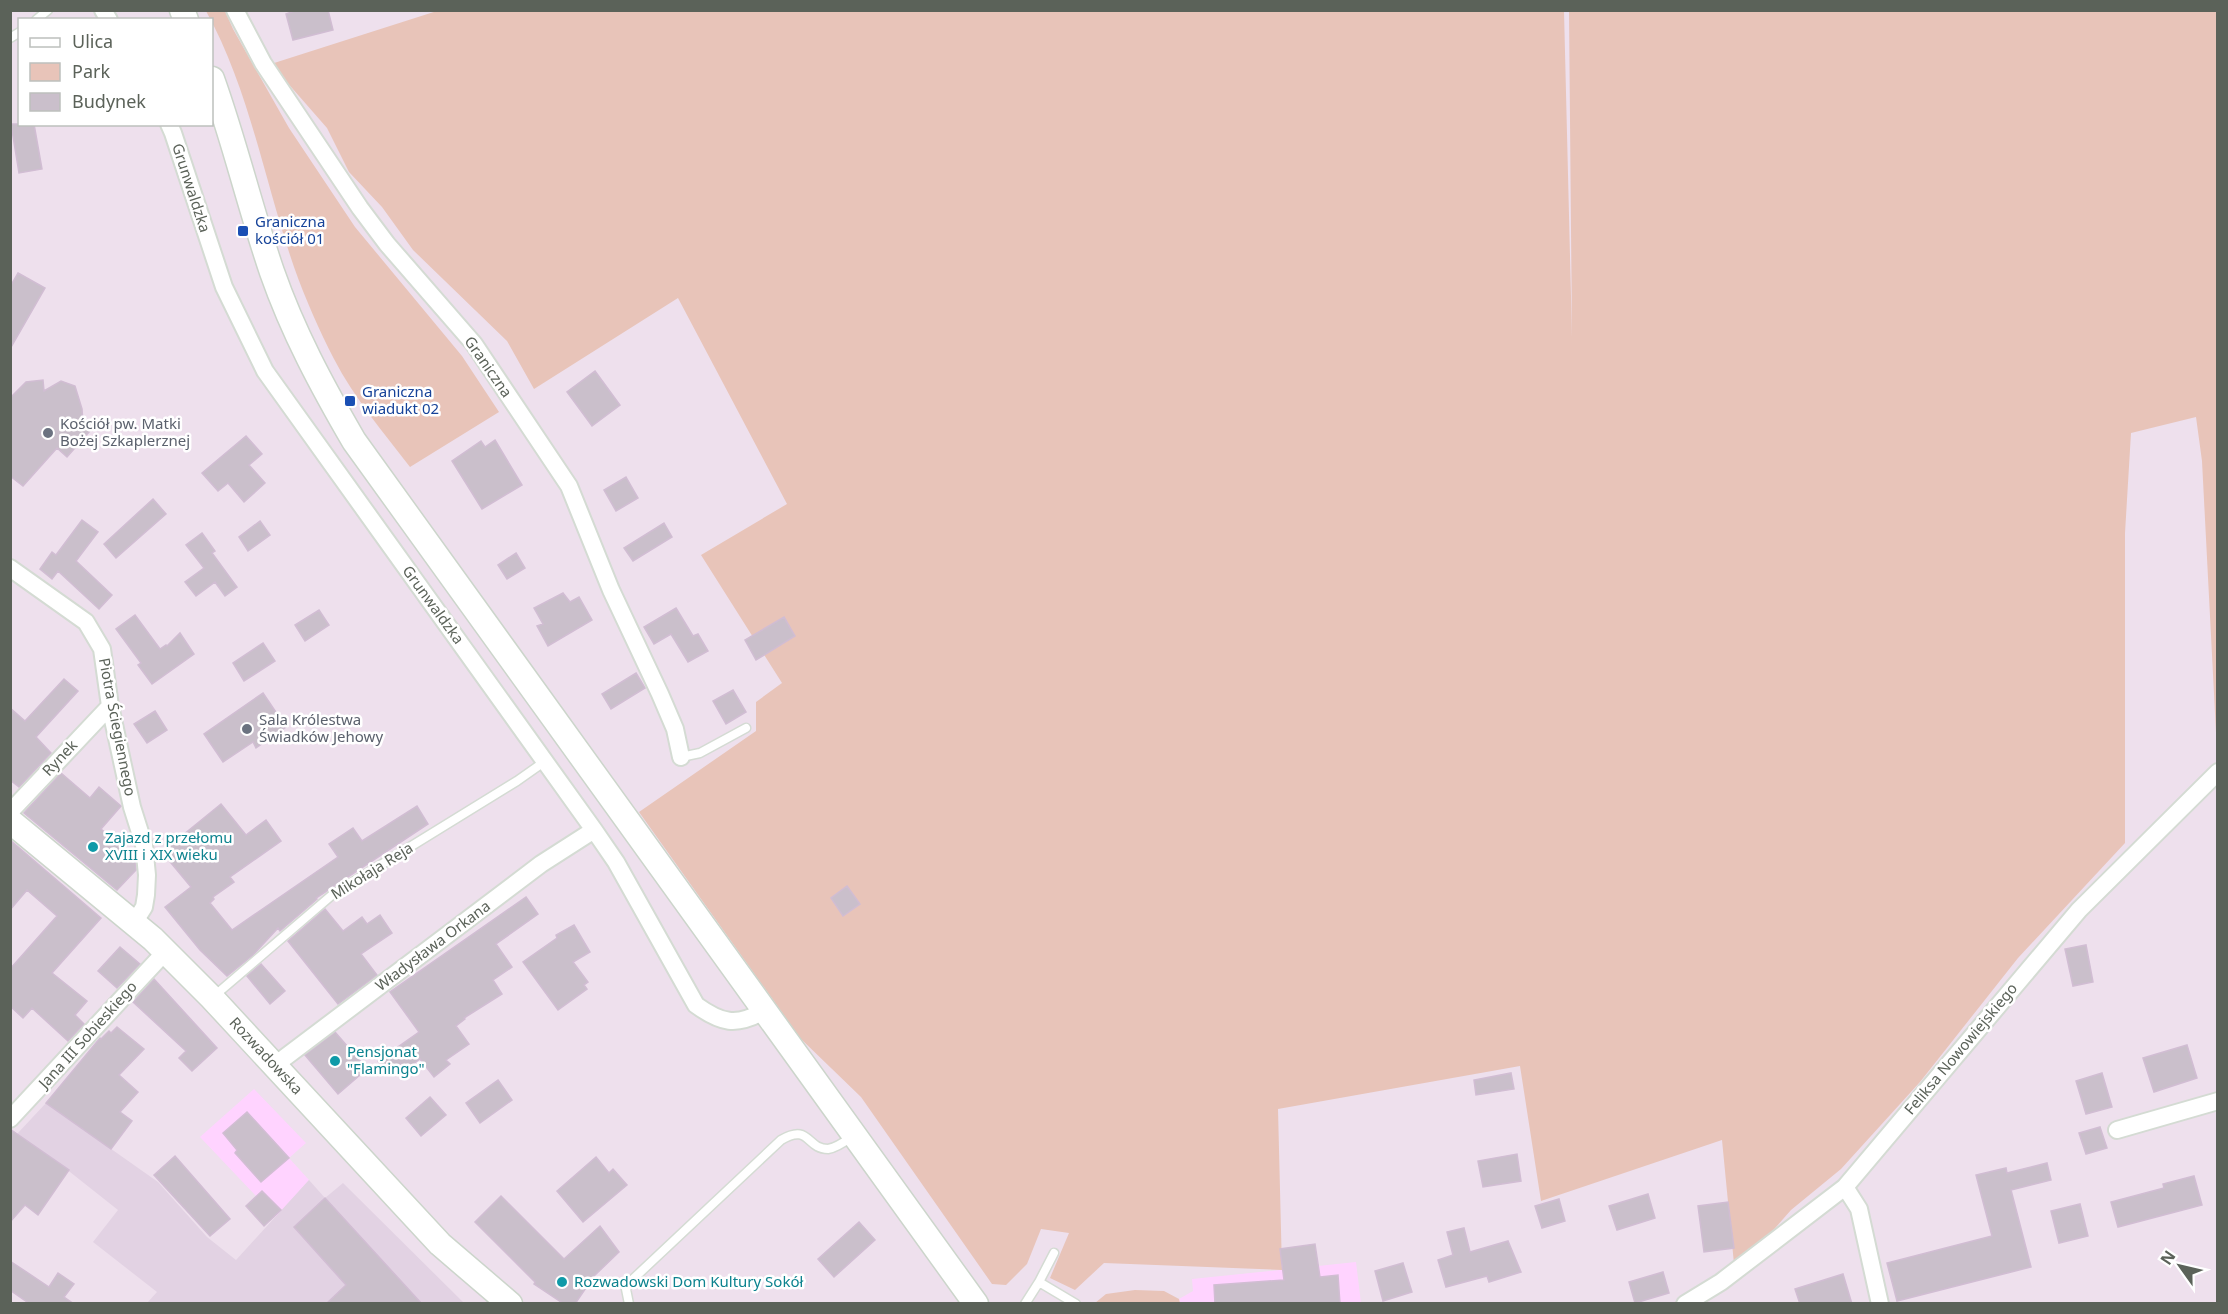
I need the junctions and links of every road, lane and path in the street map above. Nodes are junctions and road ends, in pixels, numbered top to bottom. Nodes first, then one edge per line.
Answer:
1 (235, 10) edge
2 (213, 82) edge
3 (169, 126) edge
4 (10, 568) edge
5 (110, 706) junction
6 (746, 728) dead end
7 (681, 757) joint
8 (544, 762) junction
9 (2217, 772) edge
10 (10, 812) edge
11 (10, 821) edge
12 (594, 830) junction
13 (134, 923) junction
14 (166, 951) junction
15 (212, 998) junction
16 (764, 1011) junction
17 (275, 1065) junction
18 (2217, 1101) edge
19 (10, 1119) edge
20 (2117, 1130) dead end
21 (854, 1136) junction
22 (1845, 1187) junction
23 (1054, 1253) dead end
24 (1039, 1282) junction
25 (510, 1304) edge
26 (629, 1304) edge
27 (976, 1304) edge
28 (1025, 1304) edge
29 (1076, 1304) edge
30 (1685, 1304) edge
31 (1880, 1304) edge

1 - 7 street, Graniczna
2 - 16 street
3 - 8 street, Grunwaldzka
4 - 5 street, Piotra Ściegiennego
5 - 10 street, Rynek
5 - 13 street, Piotra Ściegiennego
6 - 7 lane
8 - 12 street, Grunwaldzka
8 - 15 lane, Mikołaja Reja
9 - 22 street, Feliksa Nowowiejskiego
11 - 13 street, Rozwadowska
12 - 16 street, Grunwaldzka
12 - 17 street, Władysława Orkana
13 - 14 street, Rozwadowska
14 - 15 street, Rozwadowska
14 - 19 street, Jana III Sobieskiego
15 - 17 street, Rozwadowska
16 - 21 street
17 - 25 street, Rozwadowska
18 - 20 street
21 - 26 lane
21 - 27 street
22 - 30 street, Feliksa Nowowiejskiego
22 - 31 street
23 - 24 lane
24 - 28 lane
24 - 29 lane

